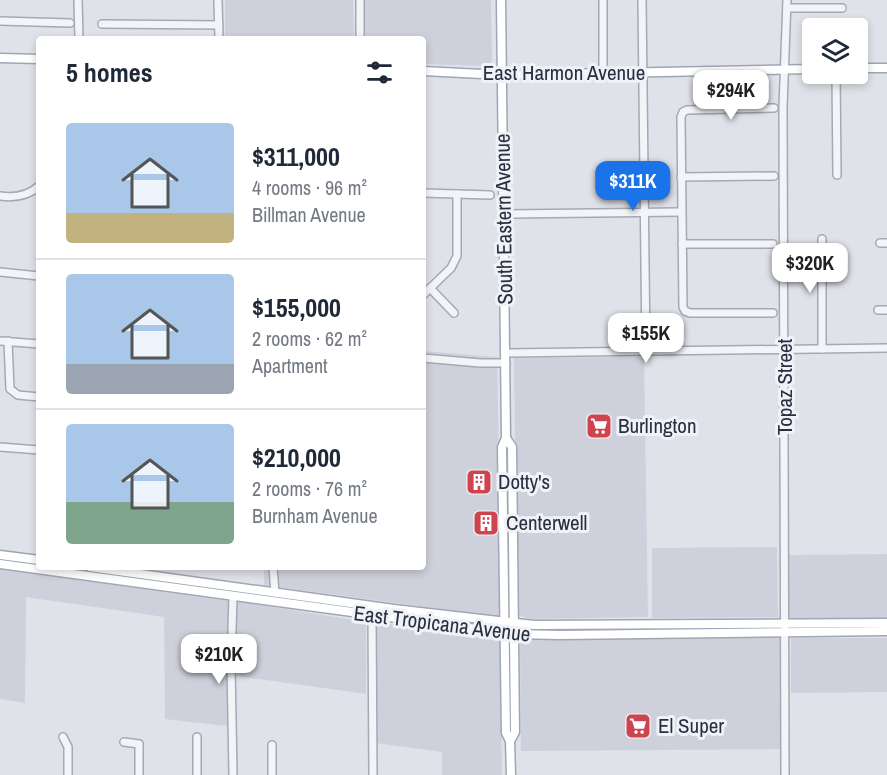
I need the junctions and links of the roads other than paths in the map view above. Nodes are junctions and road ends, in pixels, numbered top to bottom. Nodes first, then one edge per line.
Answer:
1 (78, 0) edge
2 (218, 0) edge
3 (360, 0) edge
4 (501, 0) edge
5 (603, 0) edge
6 (642, 0) edge
7 (787, 4) edge
8 (842, 8) dead end
9 (0, 21) edge
10 (70, 23) dead end
11 (102, 24) dead end
12 (219, 27) junction
13 (79, 36) edge
14 (219, 36) edge
15 (360, 36) edge
16 (0, 58) edge
17 (36, 59) edge
18 (868, 68) edge
19 (887, 68) edge
20 (784, 69) junction
21 (802, 69) edge
22 (426, 71) edge
23 (643, 72) junction
24 (603, 73) junction
25 (502, 75) junction
26 (836, 84) edge
27 (774, 108) dead end
28 (837, 175) dead end
29 (774, 176) dead end
30 (681, 177) junction
31 (36, 189) edge
32 (426, 193) edge
33 (457, 194) junction
34 (490, 195) dead end
35 (0, 196) edge
36 (646, 212) junction
37 (681, 212) junction
38 (504, 214) junction
39 (822, 239) dead end
40 (682, 244) junction
41 (774, 244) dead end
42 (0, 272) edge
43 (36, 276) edge
44 (430, 288) junction
45 (426, 292) edge
46 (878, 310) dead end
47 (887, 310) edge
48 (773, 312) dead end
49 (454, 313) dead end
50 (4, 341) edge
51 (36, 344) edge
52 (887, 348) edge
53 (822, 349) junction
54 (785, 350) junction
55 (646, 352) junction
56 (426, 358) edge
57 (506, 358) junction
58 (36, 397) edge
59 (506, 438) junction
60 (0, 447) edge
61 (36, 450) edge
62 (502, 456) junction
63 (513, 483) junction
64 (502, 499) junction
65 (513, 528) junction
66 (0, 555) edge
67 (36, 560) edge
68 (0, 564) edge
69 (36, 569) edge
70 (40, 570) edge
71 (93, 570) edge
72 (273, 570) edge
73 (237, 587) junction
74 (257, 590) junction
75 (211, 593) junction
76 (275, 593) junction
77 (233, 596) junction
78 (370, 606) junction
79 (394, 609) junction
80 (346, 612) junction
81 (372, 616) junction
82 (504, 622) junction
83 (514, 623) junction
84 (681, 623) junction
85 (887, 623) edge
86 (648, 624) junction
87 (785, 628) junction
88 (887, 631) edge
89 (504, 632) junction
90 (514, 634) junction
91 (602, 634) junction
92 (647, 634) junction
93 (63, 737) dead end
94 (196, 737) dead end
95 (510, 741) junction
96 (124, 742) dead end
97 (272, 745) dead end
98 (68, 775) edge
99 (139, 775) edge
100 (197, 775) edge
101 (233, 775) edge
102 (272, 775) edge
103 (373, 775) edge
104 (511, 775) edge
105 (785, 775) edge

1 - 13 street
2 - 12 street
3 - 15 street
4 - 25 main road, South Eastern Avenue
5 - 24 street
6 - 23 street
7 - 8 street
7 - 20 street, Topaz Street
9 - 10 street
11 - 12 street
12 - 14 street
16 - 17 main road
18 - 19 main road
20 - 21 main road, East Harmon Avenue
20 - 23 main road, East Harmon Avenue
20 - 54 street, Topaz Street
22 - 25 main road, East Harmon Avenue
23 - 24 main road, East Harmon Avenue
23 - 36 street
24 - 25 main road, East Harmon Avenue
25 - 38 main road, South Eastern Avenue
26 - 28 street
27 - 30 street
29 - 30 street
30 - 37 street
31 - 35 street
32 - 33 street
33 - 34 street
33 - 44 street
36 - 37 street
36 - 38 street
36 - 55 street
37 - 40 street
38 - 57 main road, South Eastern Avenue
39 - 53 street
40 - 41 street
40 - 48 street
42 - 43 street
44 - 45 street
44 - 49 street
46 - 47 street
50 - 51 street
50 - 58 street
52 - 53 street
53 - 54 street
54 - 55 street
54 - 87 street, Topaz Street
55 - 57 street
56 - 57 street
57 - 59 main road, South Eastern Avenue
59 - 62 main road, South Eastern Avenue
59 - 63 main road, South Eastern Avenue
60 - 61 street
62 - 63 main road
62 - 64 main road, South Eastern Avenue
63 - 65 main road, South Eastern Avenue
64 - 65 main road
64 - 82 main road, South Eastern Avenue
65 - 83 main road, South Eastern Avenue
66 - 67 main road
68 - 69 main road
70 - 71 main road
71 - 73 main road, East Tropicana Avenue
71 - 75 main road, East Tropicana Avenue
72 - 76 street
73 - 74 main road, East Tropicana Avenue
73 - 75 main road
74 - 76 main road, East Tropicana Avenue
74 - 77 main road
75 - 77 main road, East Tropicana Avenue
76 - 78 main road, East Tropicana Avenue
77 - 80 main road, East Tropicana Avenue
77 - 101 street
78 - 79 main road, East Tropicana Avenue
78 - 80 main road
79 - 81 main road
79 - 82 main road, East Tropicana Avenue
80 - 81 main road, East Tropicana Avenue
81 - 89 main road, East Tropicana Avenue
81 - 103 street
82 - 83 main road, East Tropicana Avenue
82 - 89 main road, South Eastern Avenue
83 - 86 main road, East Tropicana Avenue
83 - 90 main road, South Eastern Avenue
84 - 86 main road, East Tropicana Avenue
84 - 87 main road, East Tropicana Avenue
84 - 92 main road
85 - 87 main road, East Tropicana Avenue
86 - 91 main road
87 - 88 main road, East Tropicana Avenue
87 - 92 main road, East Tropicana Avenue
87 - 105 street, Topaz Street
89 - 90 main road, East Tropicana Avenue
89 - 95 main road, South Eastern Avenue
90 - 91 main road, East Tropicana Avenue
90 - 95 main road, South Eastern Avenue
91 - 92 main road, East Tropicana Avenue
93 - 98 street
94 - 100 street
95 - 104 main road, South Eastern Avenue
96 - 99 street
97 - 102 street

